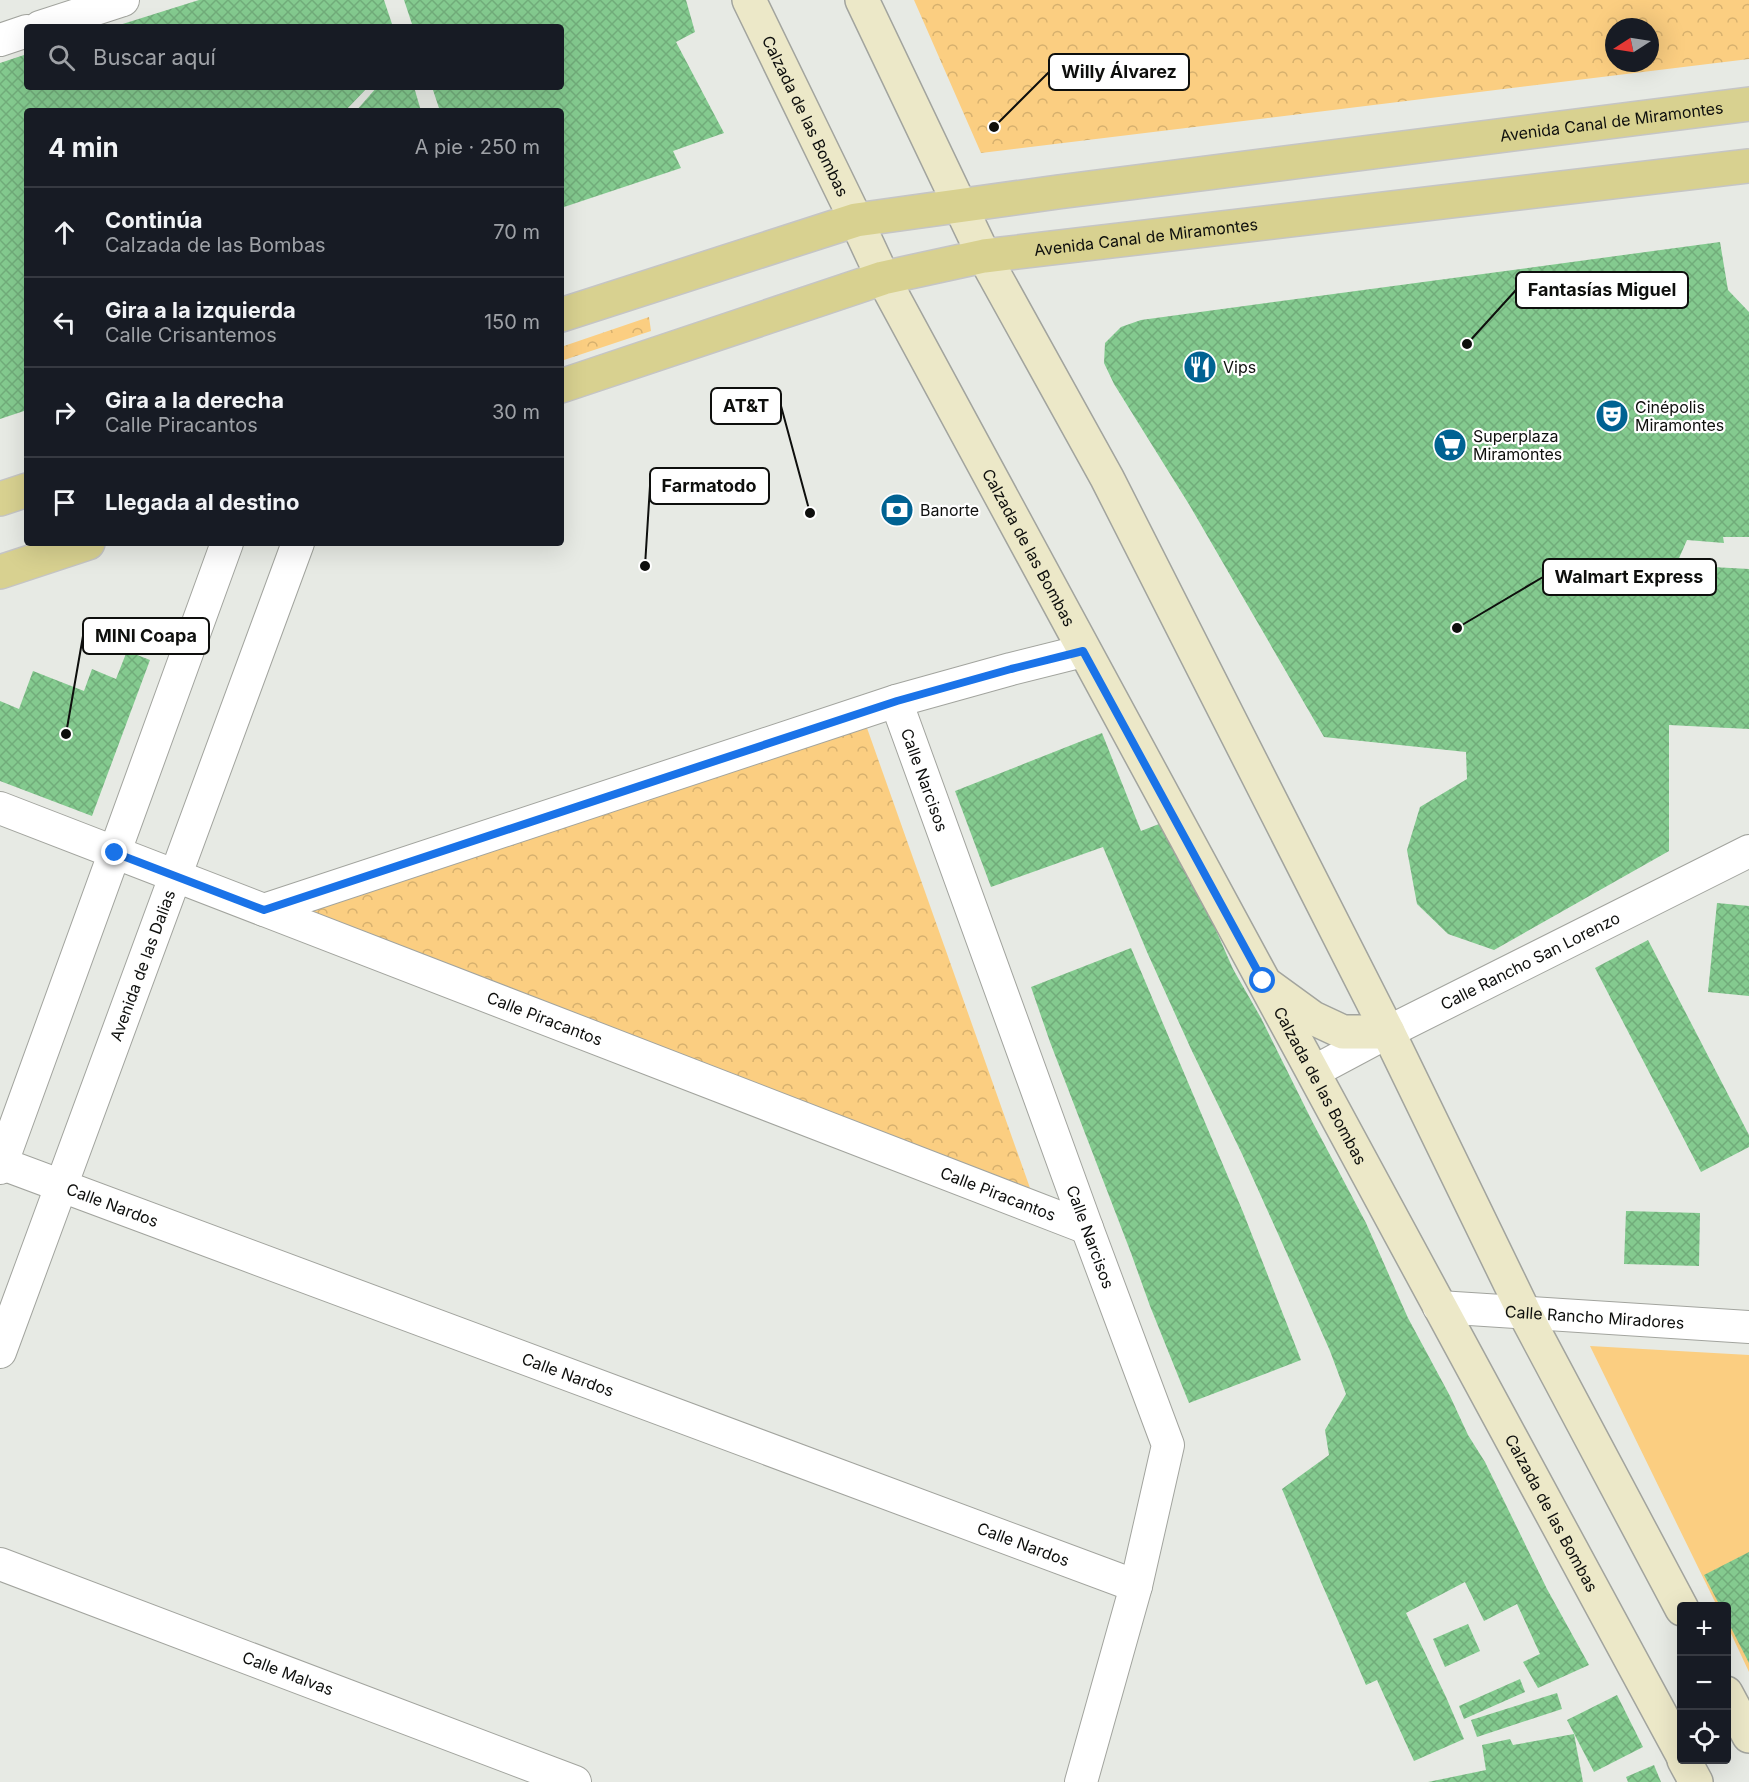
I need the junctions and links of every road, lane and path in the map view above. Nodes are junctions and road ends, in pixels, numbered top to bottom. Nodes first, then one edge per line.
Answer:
1 (123, 0) edge
2 (749, 0) edge
3 (862, 0) edge
4 (49, 24) edge
5 (24, 32) edge
6 (0, 40) edge
7 (1749, 105) edge
8 (1749, 166) edge
9 (959, 205) junction
10 (856, 220) junction
11 (984, 256) junction
12 (883, 278) junction
13 (564, 314) edge
14 (564, 385) edge
15 (24, 491) edge
16 (0, 499) edge
17 (79, 546) edge
18 (226, 546) edge
19 (296, 546) edge
20 (0, 572) edge
21 (1083, 651) junction
22 (897, 701) junction
23 (0, 808) edge
24 (1749, 851) edge
25 (115, 853) junction
26 (176, 876) junction
27 (264, 910) junction
28 (1263, 981) junction
29 (1388, 1032) junction
30 (1312, 1072) junction
31 (0, 1165) edge
32 (61, 1186) junction
33 (1087, 1228) junction
34 (1439, 1307) junction
35 (1524, 1312) junction
36 (1749, 1327) edge
37 (0, 1352) edge
38 (0, 1564) edge
39 (1136, 1586) junction
40 (1678, 1602) edge
41 (1731, 1702) edge
42 (1749, 1736) edge
43 (1677, 1745) edge
44 (1686, 1764) edge
45 (575, 1782) edge
46 (1081, 1782) edge
47 (1696, 1782) edge

1 - 4 street
2 - 10 main road, Calzada de las Bombas
3 - 9 main road
5 - 6 street
7 - 9 main road, Avenida Canal de Miramontes
8 - 11 main road, Avenida Canal de Miramontes
9 - 10 main road, Avenida Canal de Miramontes
9 - 11 main road
10 - 12 main road, Calzada de las Bombas
10 - 13 main road, Avenida Canal de Miramontes
11 - 12 main road, Avenida Canal de Miramontes
11 - 29 main road
12 - 14 main road, Avenida Canal de Miramontes
12 - 21 main road, Calzada de las Bombas
15 - 16 main road
17 - 20 main road
18 - 25 street
19 - 26 street, Avenida de las Dalias
21 - 22 street
21 - 28 main road, Calzada de las Bombas
22 - 27 street
22 - 33 street, Calle Narcisos
23 - 25 street, Calle Piracantos
24 - 29 street, Calle Rancho San Lorenzo
25 - 26 street, Calle Piracantos
25 - 31 street
26 - 27 street, Calle Piracantos
26 - 32 street, Avenida de las Dalias
27 - 33 street, Calle Piracantos
28 - 29 main road
28 - 30 main road, Calzada de las Bombas
29 - 30 street, Calle Rancho San Lorenzo
29 - 35 main road
30 - 34 main road, Calzada de las Bombas
31 - 32 street, Calle Nardos
32 - 37 street, Avenida de las Dalias
32 - 39 street, Calle Nardos
33 - 39 street, Calle Narcisos
34 - 35 street, Calle Rancho Miradores
34 - 43 main road, Calzada de las Bombas
35 - 36 street, Calle Rancho Miradores
35 - 40 main road
38 - 45 street, Calle Malvas
39 - 46 street, Calle Narcisos
41 - 42 main road
44 - 47 main road

